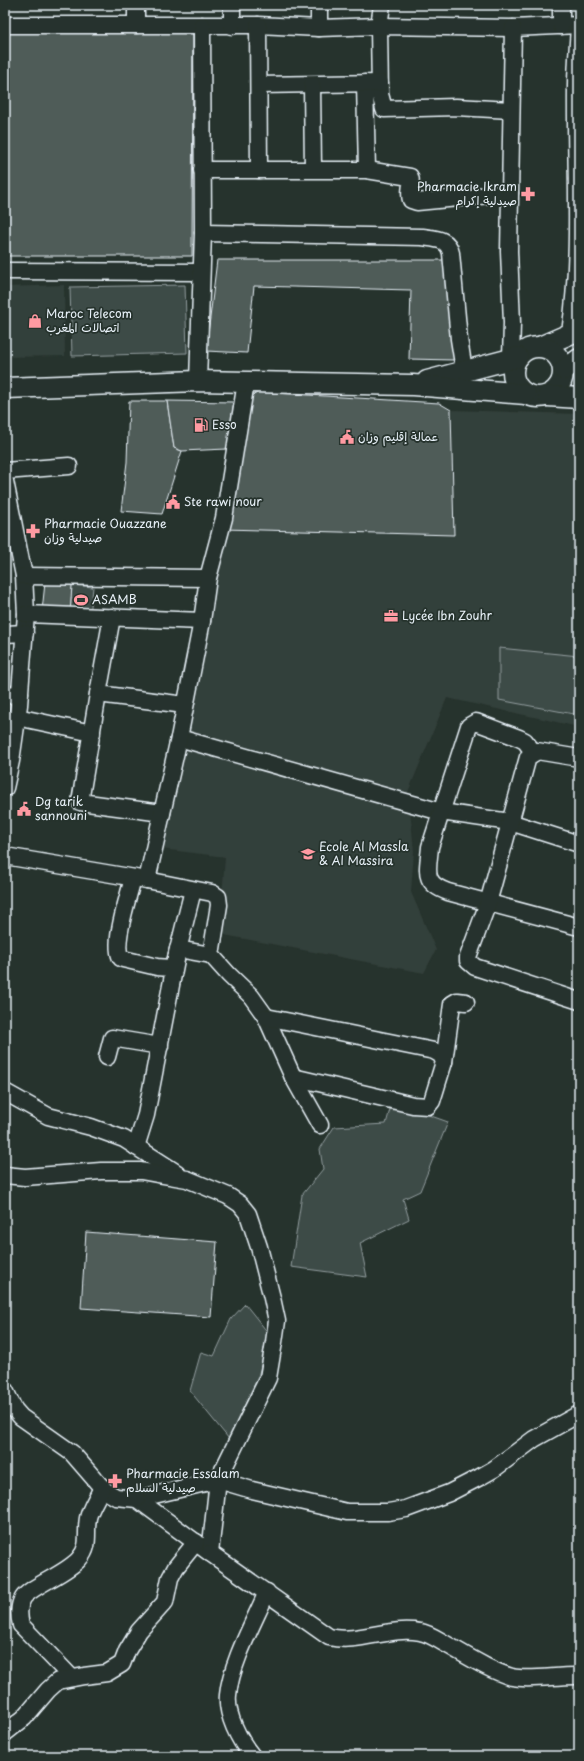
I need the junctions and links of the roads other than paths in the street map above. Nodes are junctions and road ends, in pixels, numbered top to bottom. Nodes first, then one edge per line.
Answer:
1 (136, 5) edge
2 (232, 5) edge
3 (319, 5) edge
4 (382, 5) edge
5 (561, 5) edge
6 (5, 25) edge
7 (136, 25) junction
8 (202, 25) junction
9 (258, 25) junction
10 (579, 25) edge
11 (232, 26) junction
12 (379, 26) junction
13 (561, 26) junction
14 (319, 28) junction
15 (513, 28) junction
16 (373, 83) junction
17 (259, 85) junction
18 (312, 85) junction
19 (577, 86) edge
20 (511, 110) junction
21 (313, 169) junction
22 (202, 170) junction
23 (259, 170) junction
24 (367, 170) junction
25 (510, 193) junction
26 (203, 233) junction
27 (578, 233) edge
28 (5, 271) edge
29 (202, 272) junction
30 (574, 331) edge
31 (542, 346) junction
32 (514, 358) junction
33 (464, 370) junction
34 (571, 374) edge
35 (198, 381) junction
36 (246, 382) junction
37 (413, 385) junction
38 (5, 388) edge
39 (526, 394) junction
40 (548, 396) junction
41 (579, 398) edge
42 (69, 466) dead end
43 (5, 471) edge
44 (5, 481) edge
45 (24, 576) junction
46 (208, 578) junction
47 (26, 614) junction
48 (112, 617) junction
49 (202, 622) junction
50 (25, 633) junction
51 (5, 634) edge
52 (98, 694) junction
53 (12, 695) edge
54 (185, 705) junction
55 (17, 717) junction
56 (92, 733) junction
57 (178, 738) junction
58 (534, 753) junction
59 (579, 758) edge
60 (8, 761) edge
61 (5, 788) edge
62 (162, 812) junction
63 (441, 812) junction
64 (510, 822) junction
65 (579, 842) edge
66 (5, 856) edge
67 (140, 879) junction
68 (193, 890) junction
69 (488, 903) junction
70 (579, 927) edge
71 (178, 949) junction
72 (211, 955) junction
73 (579, 1001) edge
74 (466, 1002) dead end
75 (266, 1017) junction
76 (160, 1046) junction
77 (106, 1057) dead end
78 (444, 1062) junction
79 (293, 1077) junction
80 (5, 1092) edge
81 (320, 1125) dead end
82 (136, 1147) junction
83 (5, 1176) edge
84 (187, 1180) junction
85 (5, 1390) edge
86 (579, 1414) edge
87 (218, 1480) junction
88 (102, 1487) junction
89 (137, 1499) junction
90 (196, 1542) junction
91 (210, 1553) junction
92 (267, 1592) junction
93 (579, 1676) edge
94 (72, 1678) junction
95 (5, 1733) edge
96 (252, 1756) edge

1 - 7 street
2 - 11 street
3 - 14 street
4 - 12 street
5 - 13 street
6 - 7 street
7 - 8 street
8 - 11 street
8 - 22 street
9 - 11 street
9 - 14 street
9 - 17 street
10 - 13 street
10 - 19 street
12 - 14 street
12 - 15 street
12 - 16 street
13 - 15 street
15 - 20 street
16 - 18 street
16 - 20 street
16 - 24 street
17 - 18 street
17 - 23 street
18 - 21 street
19 - 27 street
20 - 25 street
21 - 23 street
21 - 24 street
22 - 23 street
22 - 26 street
24 - 25 street
25 - 32 street
26 - 29 street
26 - 33 street
27 - 30 street
28 - 29 street
29 - 35 street
30 - 31 main road
31 - 32 main road
31 - 34 main road
32 - 33 main road
32 - 39 main road
33 - 37 main road
34 - 40 main road
35 - 36 main road
35 - 38 main road
36 - 37 main road
36 - 46 street
37 - 39 main road
39 - 40 main road
40 - 41 main road
42 - 43 street
44 - 45 street
45 - 46 street
45 - 47 street
46 - 49 street
47 - 48 street
47 - 50 street
48 - 49 street
48 - 52 street
49 - 54 street
50 - 51 street
50 - 53 street
52 - 54 street
52 - 56 street
53 - 55 street
54 - 57 street
55 - 56 street
55 - 60 street
56 - 62 street
57 - 62 street
57 - 63 street
58 - 59 street
58 - 63 street
58 - 64 street
60 - 61 street
62 - 67 street
63 - 64 street
63 - 69 street
64 - 65 street
64 - 69 street
66 - 67 street
67 - 68 street
67 - 71 street
68 - 71 street
68 - 72 street
69 - 70 street
69 - 73 street
71 - 72 street
71 - 76 street
72 - 75 street
74 - 78 street
75 - 78 street
75 - 79 street
76 - 77 street
76 - 82 street
78 - 79 street
79 - 81 street
80 - 82 street
82 - 84 street
83 - 84 street
84 - 87 street
85 - 88 street
86 - 87 street
87 - 89 street
87 - 91 street
88 - 89 street
88 - 94 street
89 - 90 street
90 - 91 street
90 - 94 street
91 - 92 street
92 - 93 street
92 - 96 street
94 - 95 street

